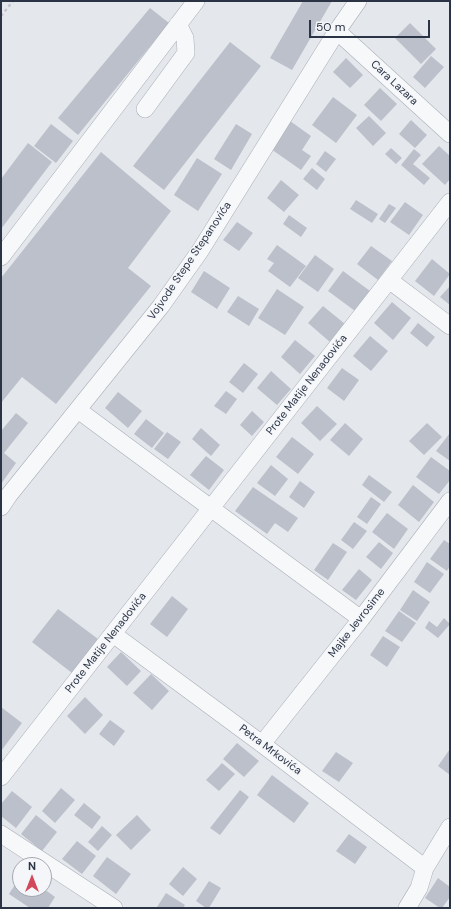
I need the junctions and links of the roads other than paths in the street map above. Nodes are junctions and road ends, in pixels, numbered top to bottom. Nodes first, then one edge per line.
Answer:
1 (196, 1) edge
2 (358, 1) edge
3 (178, 24) junction
4 (337, 31) junction
5 (145, 109) dead end
6 (450, 134) edge
7 (450, 202) edge
8 (1, 258) edge
9 (389, 280) junction
10 (450, 326) edge
11 (78, 410) junction
12 (450, 501) edge
13 (1, 506) edge
14 (211, 508) junction
15 (361, 619) junction
16 (113, 634) junction
17 (262, 744) junction
18 (1, 777) edge
19 (450, 827) edge
20 (1, 834) edge
21 (426, 868) junction
22 (114, 908) edge
23 (407, 908) edge

1 - 3 street
2 - 4 street, Vojvode Stepe Stepanovića
3 - 5 street
3 - 8 street
4 - 6 street, Cara Lazara
4 - 11 street, Vojvode Stepe Stepanovića
7 - 9 street, Prote Matije Nenadovića
9 - 10 street
9 - 14 street, Prote Matije Nenadovića
11 - 13 street, Vojvode Stepe Stepanovića
11 - 14 street
12 - 15 street, Majke Jevrosime
14 - 15 street
14 - 16 street, Prote Matije Nenadovića
15 - 17 street, Majke Jevrosime
16 - 17 street, Petra Mrkovića
16 - 18 street, Prote Matije Nenadovića
17 - 21 street, Petra Mrkovića
19 - 21 street
20 - 22 street
21 - 23 street

